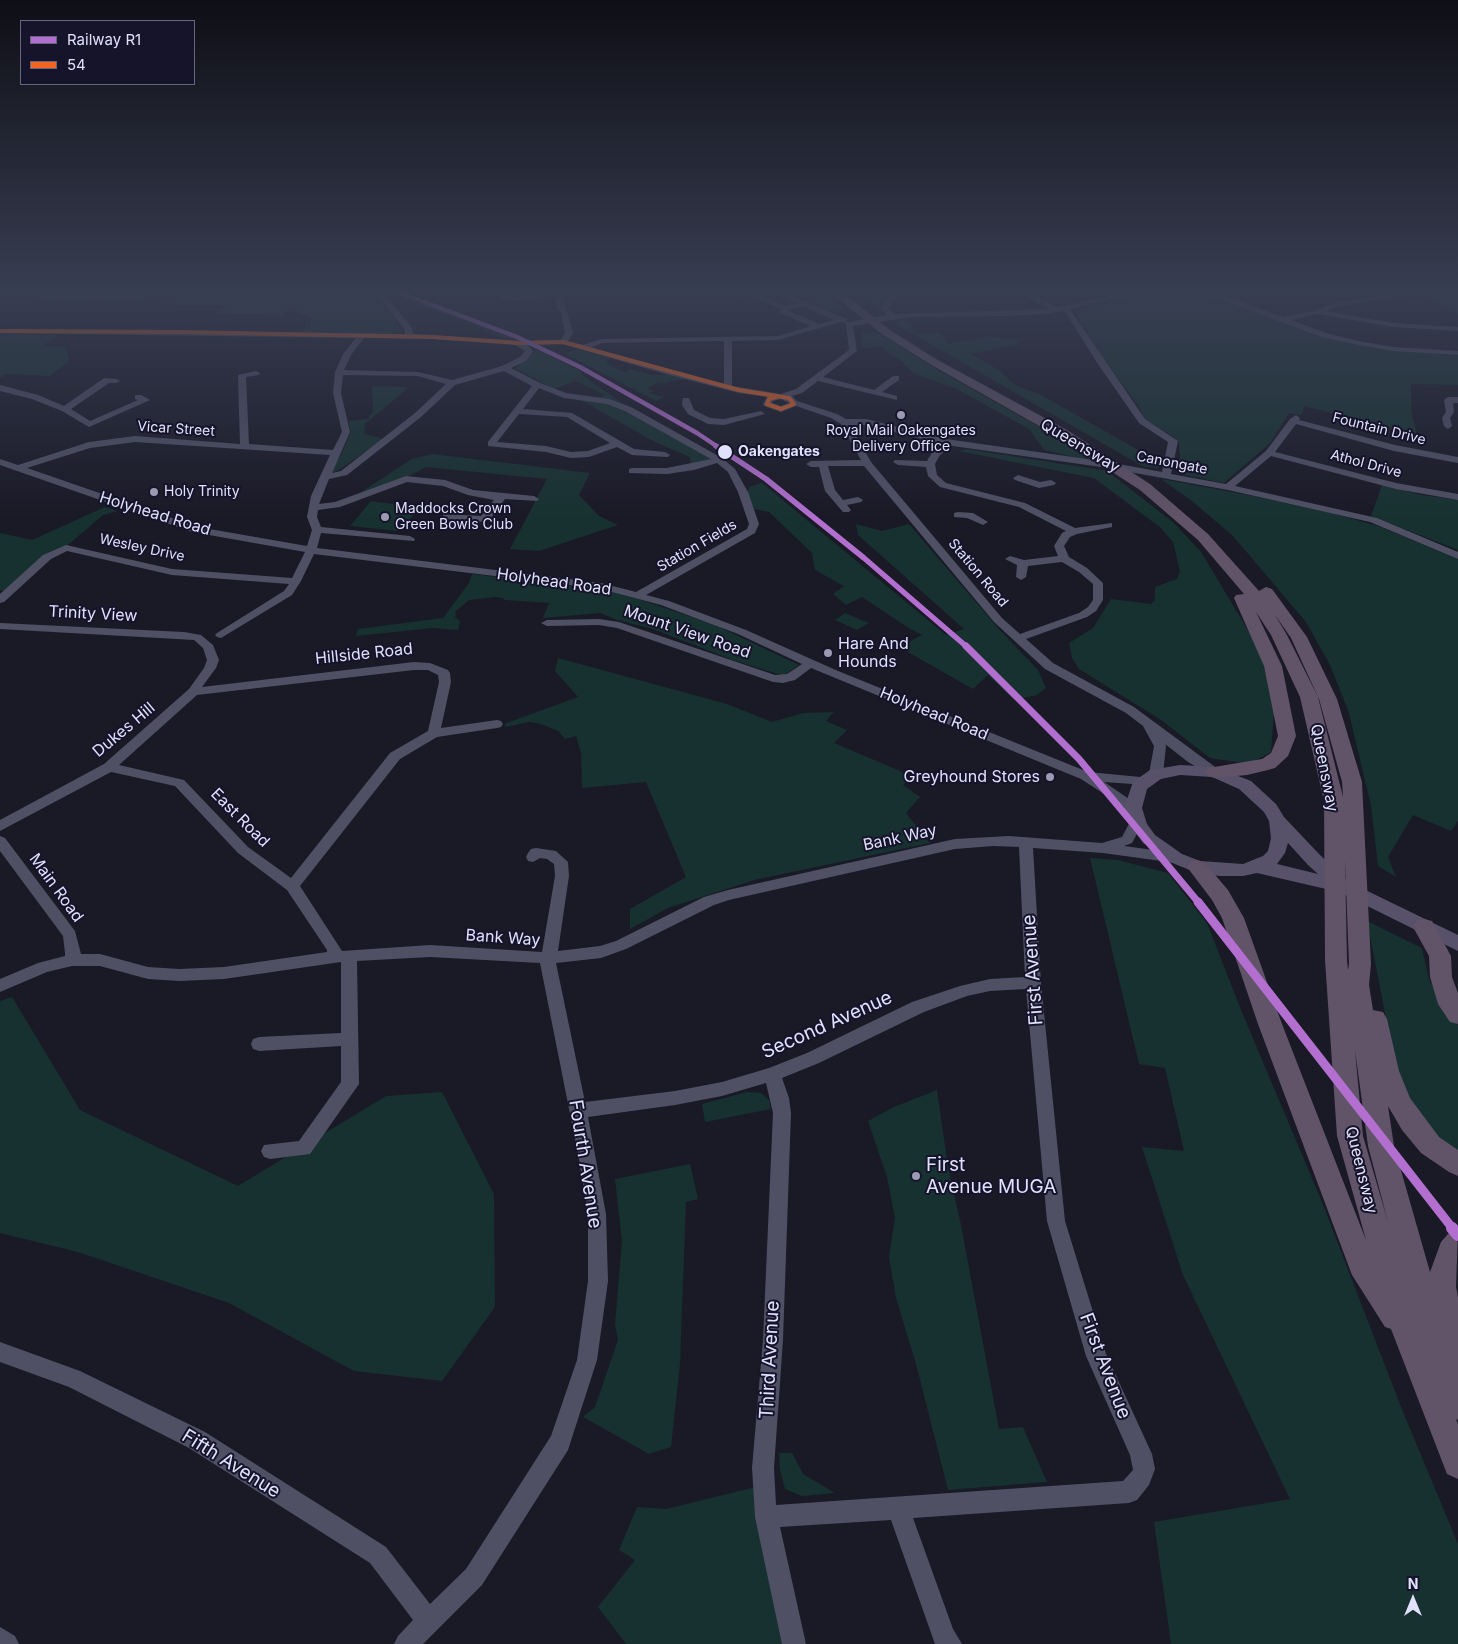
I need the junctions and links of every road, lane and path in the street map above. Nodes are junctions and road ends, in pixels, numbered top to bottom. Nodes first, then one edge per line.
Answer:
1 (342, 366) edge
2 (510, 366) edge
3 (645, 366) edge
4 (728, 366) edge
5 (834, 366) edge
6 (942, 366) edge
7 (953, 366) edge
8 (1104, 366) edge
9 (505, 368) junction
10 (339, 372) junction
11 (256, 373) dead end
12 (818, 378) junction
13 (896, 378) dead end
14 (116, 381) dead end
15 (452, 383) junction
16 (538, 385) junction
17 (728, 387) junction
18 (0, 388) edge
19 (739, 390) junction
20 (799, 391) junction
21 (876, 393) junction
22 (138, 397) dead end
23 (778, 397) junction
24 (894, 398) dead end
25 (1458, 400) edge
26 (674, 402) dead end
27 (767, 404) junction
28 (789, 405) junction
29 (65, 409) junction
30 (518, 410) junction
31 (709, 412) dead end
32 (761, 414) junction
33 (697, 417) junction
34 (844, 422) junction
35 (88, 424) junction
36 (1448, 426) dead end
37 (616, 444) junction
38 (89, 445) junction
39 (243, 448) junction
40 (942, 449) dead end
41 (336, 453) junction
42 (1269, 453) junction
43 (665, 456) dead end
44 (719, 460) junction
45 (1458, 460) edge
46 (0, 462) edge
47 (898, 462) dead end
48 (867, 463) junction
49 (811, 464) dead end
50 (824, 464) junction
51 (930, 464) junction
52 (18, 468) junction
53 (632, 471) dead end
54 (1162, 475) junction
55 (325, 477) junction
56 (1018, 478) dead end
57 (1051, 483) dead end
58 (1039, 485) junction
59 (1228, 487) junction
60 (499, 496) junction
61 (1458, 497) edge
62 (534, 499) dead end
63 (858, 500) dead end
64 (975, 504) junction
65 (1022, 505) junction
66 (314, 507) junction
67 (958, 515) dead end
68 (447, 516) dead end
69 (481, 519) junction
70 (983, 522) dead end
71 (1110, 524) dead end
72 (317, 530) junction
73 (1074, 531) junction
74 (471, 532) dead end
75 (410, 539) dead end
76 (311, 550) junction
77 (1458, 556) edge
78 (1010, 559) dead end
79 (1064, 559) junction
80 (1024, 563) junction
81 (1232, 569) junction
82 (1021, 577) dead end
83 (296, 581) junction
84 (638, 595) junction
85 (0, 600) edge
86 (547, 623) dead end
87 (0, 626) edge
88 (184, 635) joint
89 (221, 635) dead end
90 (1018, 638) junction
91 (811, 664) junction
92 (193, 692) junction
93 (1145, 720) junction
94 (497, 724) dead end
95 (434, 733) junction
96 (109, 767) junction
97 (1215, 772) junction
98 (1086, 776) junction
99 (1150, 778) junction
100 (1135, 814) junction
101 (1278, 821) junction
102 (0, 826) edge
103 (0, 841) edge
104 (1026, 843) junction
105 (1103, 848) junction
106 (533, 857) dead end
107 (1186, 863) junction
108 (1258, 867) junction
109 (292, 886) junction
110 (1344, 887) junction
111 (1424, 927) junction
112 (1458, 944) edge
113 (341, 957) junction
114 (548, 958) junction
115 (72, 960) junction
116 (1360, 964) junction
117 (1033, 983) junction
118 (0, 986) edge
119 (1458, 1015) edge
120 (351, 1039) junction
121 (259, 1044) dead end
122 (772, 1074) junction
123 (578, 1111) junction
124 (270, 1152) dead end
125 (1458, 1164) edge
126 (1458, 1243) edge
127 (1407, 1336) junction
128 (0, 1352) edge
129 (1458, 1362) edge
130 (1458, 1405) edge
131 (1458, 1463) edge
132 (898, 1507) junction
133 (766, 1517) junction
134 (431, 1620) junction
135 (0, 1639) edge
136 (7, 1644) edge
137 (406, 1644) edge
138 (794, 1644) edge
139 (950, 1644) edge

1 - 10 street
2 - 9 street
3 - 17 street
4 - 17 street
5 - 12 street
6 - 81 highway, Queensway
7 - 116 highway, Queensway
8 - 54 street
9 - 15 street
9 - 16 street, Station Fields
10 - 15 street
10 - 41 street
11 - 39 street
12 - 20 street
12 - 21 street
13 - 21 street
14 - 29 street
15 - 55 street
16 - 30 street
16 - 44 street, Station Fields
17 - 19 street
18 - 29 street
19 - 23 street
19 - 27 street
20 - 23 street
20 - 28 street
21 - 24 street
22 - 35 street
23 - 27 street
23 - 28 street
25 - 36 street
26 - 33 street
27 - 28 street
27 - 32 street
28 - 32 street
28 - 34 street
29 - 35 street
30 - 37 street
30 - 37 street
31 - 33 street
32 - 33 street
34 - 48 street, Station Road
34 - 54 street, Canongate
35 - 38 street
37 - 43 street
38 - 39 street, Vicar Street
38 - 52 street, Vicar Street
39 - 41 street, Vicar Street
40 - 51 street
41 - 55 street
42 - 45 street, Fountain Drive
42 - 59 street
42 - 61 street, Athol Drive
44 - 53 street
44 - 84 street, Station Fields
46 - 52 street, Holyhead Road
47 - 51 street
48 - 50 street
48 - 90 street, Station Road
49 - 50 street
50 - 63 street
51 - 64 street
52 - 76 street, Holyhead Road
54 - 59 street, Canongate
55 - 66 street
56 - 58 street
57 - 58 street
58 - 65 street
59 - 77 street, Canongate
60 - 62 street
60 - 66 street
60 - 69 street
64 - 65 street
64 - 67 street
64 - 70 street
65 - 73 street
66 - 72 street
68 - 69 street
69 - 74 street
71 - 73 street
72 - 75 street
72 - 76 street
73 - 79 street
76 - 83 street
76 - 84 street, Holyhead Road
78 - 80 street
79 - 80 street
79 - 90 street
80 - 82 street
81 - 97 highway
81 - 127 highway, Queensway
83 - 85 street, Wesley Drive
83 - 89 street
84 - 91 street, Holyhead Road
86 - 91 street, Mount View Road
87 - 88 street, Trinity View
88 - 92 street, Dukes Hill
90 - 93 street, Station Road
91 - 98 street, Holyhead Road
92 - 95 street, Hillside Road
92 - 96 street, Dukes Hill
93 - 97 street, Station Road
93 - 99 street, Station Road
94 - 95 street
95 - 109 street
96 - 102 street, Dukes Hill
96 - 109 street, East Road
97 - 99 main road
97 - 101 main road
98 - 99 street
98 - 100 street
99 - 100 main road
100 - 105 street
100 - 107 main road
101 - 108 main road
101 - 110 main road
103 - 115 street, Main Road
104 - 105 street, Bank Way
104 - 114 street, Bank Way
104 - 117 street, First Avenue
105 - 107 street, Bank Way
106 - 114 street
107 - 108 main road
107 - 127 highway
108 - 110 main road
109 - 113 street, East Road
110 - 111 main road
111 - 112 main road
111 - 119 highway
113 - 114 street, Bank Way
113 - 115 street, Bank Way
113 - 120 street
114 - 123 street, Fourth Avenue
115 - 118 street, Bank Way
116 - 125 highway
116 - 130 highway, Queensway
117 - 122 street, Second Avenue
117 - 132 street, First Avenue
120 - 121 street
120 - 124 street
122 - 123 street, Second Avenue
122 - 133 street, Third Avenue
123 - 134 street, Fourth Avenue
126 - 129 highway
127 - 131 highway, Queensway
128 - 134 street, Fifth Avenue
132 - 133 street, First Avenue
132 - 139 street
133 - 138 street, Third Avenue
134 - 137 street, Fourth Avenue
135 - 136 street

